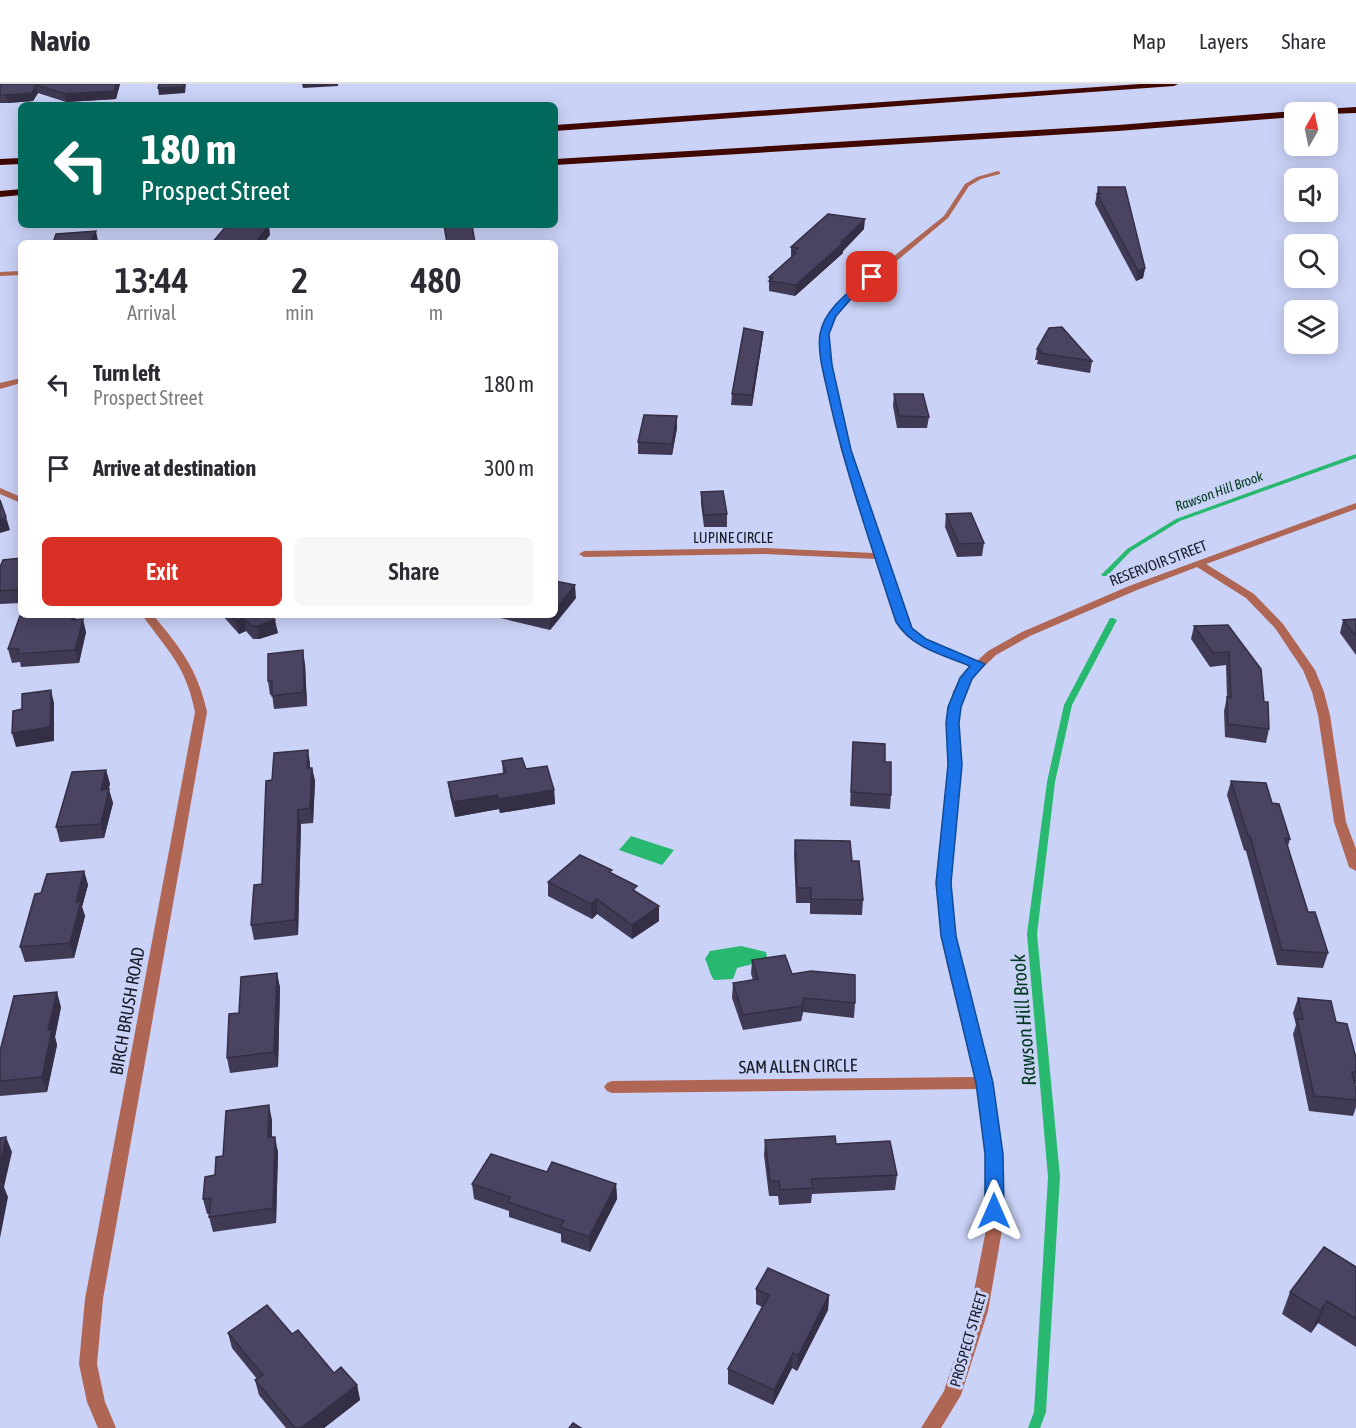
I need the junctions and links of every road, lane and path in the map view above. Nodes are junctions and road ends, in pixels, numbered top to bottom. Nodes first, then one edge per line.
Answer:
1 (1174, 84) edge
2 (1356, 110) edge
3 (1338, 111) edge
4 (1284, 115) edge
5 (558, 128) edge
6 (18, 161) edge
7 (0, 162) edge
8 (558, 162) edge
9 (998, 173) dead end
10 (18, 192) edge
11 (0, 194) edge
12 (18, 273) edge
13 (0, 274) edge
14 (18, 381) edge
15 (0, 386) edge
16 (0, 491) edge
17 (18, 499) edge
18 (1356, 506) edge
19 (584, 554) dead end
20 (881, 556) junction
21 (1198, 563) junction
22 (149, 618) edge
23 (978, 664) junction
24 (1356, 867) edge
25 (984, 1083) junction
26 (612, 1087) dead end
27 (107, 1428) edge
28 (930, 1428) edge

1 - 5 highway
2 - 3 highway
4 - 8 highway
6 - 7 highway
9 - 20 street
10 - 11 highway
12 - 13 street
14 - 15 street
16 - 17 street
18 - 21 street, RESERVOIR STREET
19 - 20 street, LUPINE CIRCLE
20 - 23 street
21 - 23 street, RESERVOIR STREET
21 - 24 street
22 - 27 street, BIRCH BRUSH ROAD
23 - 25 street, PROSPECT STREET
25 - 26 street, SAM ALLEN CIRCLE
25 - 28 street, PROSPECT STREET

